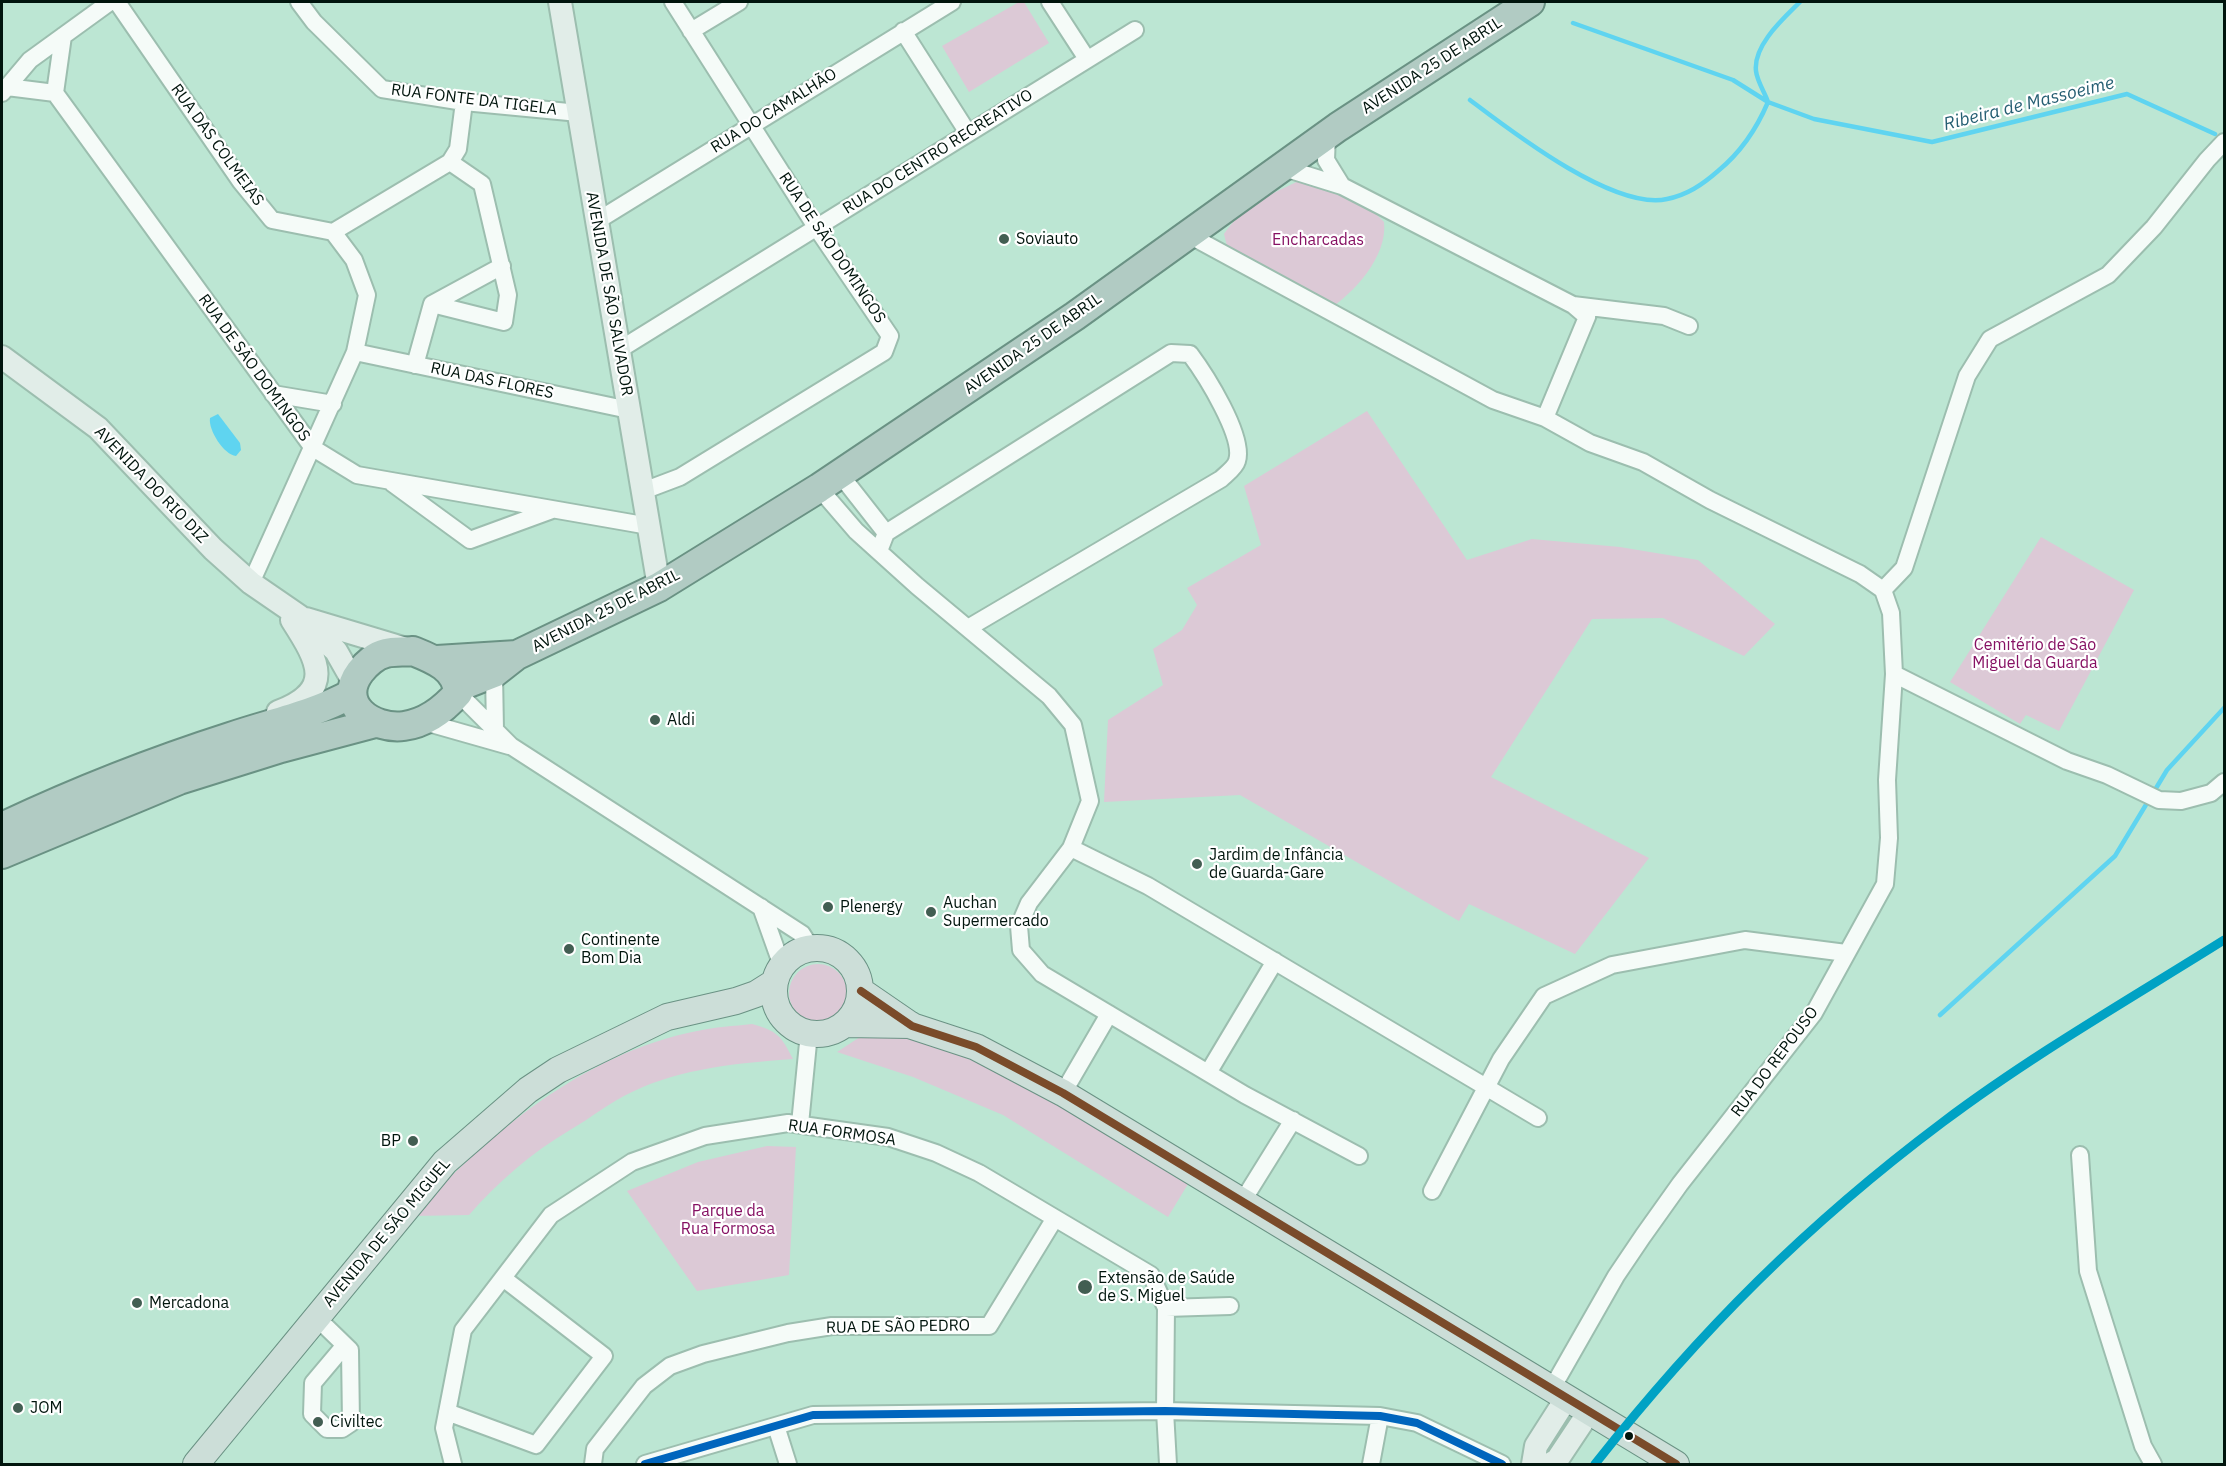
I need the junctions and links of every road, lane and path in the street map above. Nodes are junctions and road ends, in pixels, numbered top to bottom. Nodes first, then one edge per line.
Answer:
1 (110, 2) edge
2 (117, 2) edge
3 (299, 2) edge
4 (560, 2) edge
5 (673, 2) edge
6 (739, 2) edge
7 (952, 2) edge
8 (1050, 2) edge
9 (1530, 2) edge
10 (1135, 30) dead end
11 (692, 31) junction
12 (903, 31) junction
13 (63, 36) junction
14 (1087, 59) junction
15 (4, 90) edge
16 (55, 93) junction
17 (464, 102) junction
18 (579, 113) junction
19 (751, 126) junction
20 (968, 133) junction
21 (1327, 135) junction
22 (2224, 142) edge
23 (450, 162) junction
24 (1281, 167) junction
25 (1342, 186) junction
26 (597, 221) junction
27 (816, 227) junction
28 (333, 232) junction
29 (1187, 234) junction
30 (502, 266) junction
31 (432, 304) junction
32 (1573, 304) junction
33 (1689, 326) dead end
34 (619, 350) junction
35 (355, 352) junction
36 (2, 357) edge
37 (415, 365) junction
38 (273, 394) junction
39 (333, 404) junction
40 (629, 410) junction
41 (1545, 418) junction
42 (313, 448) junction
43 (389, 480) junction
44 (829, 480) junction
45 (643, 491) junction
46 (554, 509) junction
47 (649, 526) junction
48 (886, 533) junction
49 (879, 551) junction
50 (251, 582) junction
51 (659, 587) junction
52 (1883, 590) junction
53 (290, 610) junction
54 (968, 628) junction
55 (517, 655) junction
56 (425, 656) junction
57 (494, 673) junction
58 (1894, 674) junction
59 (352, 688) junction
60 (458, 690) junction
61 (420, 721) junction
62 (375, 723) junction
63 (258, 728) junction
64 (495, 730) junction
65 (511, 747) junction
66 (2224, 782) edge
67 (5, 848) edge
68 (1071, 848) junction
69 (761, 907) junction
70 (811, 948) junction
71 (1846, 953) junction
72 (1275, 961) junction
73 (778, 974) junction
74 (861, 991) junction
75 (780, 1013) junction
76 (1109, 1014) junction
77 (845, 1024) junction
78 (912, 1026) junction
79 (809, 1033) junction
80 (614, 1043) junction
81 (1208, 1073) junction
82 (1487, 1085) junction
83 (1063, 1093) junction
84 (1538, 1118) dead end
85 (1293, 1120) junction
86 (800, 1124) junction
87 (2080, 1155) dead end
88 (1359, 1156) dead end
89 (1432, 1191) dead end
90 (1242, 1202) junction
91 (1055, 1218) junction
92 (503, 1278) junction
93 (1230, 1306) dead end
94 (1166, 1308) junction
95 (317, 1318) junction
96 (345, 1345) dead end
97 (1559, 1394) junction
98 (1165, 1411) junction
99 (447, 1412) junction
100 (1380, 1416) junction
101 (1599, 1418) junction
102 (776, 1426) junction
103 (1660, 1457) edge
104 (196, 1464) edge
105 (453, 1464) edge
106 (593, 1464) edge
107 (645, 1464) edge
108 (788, 1464) edge
109 (1168, 1464) edge
110 (1371, 1464) edge
111 (1502, 1464) edge
112 (1533, 1464) edge
113 (1550, 1464) edge
114 (2153, 1464) edge

1 - 13 street
2 - 28 street, RUA DAS COLMEIAS
3 - 17 street, RUA FONTE DA TIGELA
4 - 18 main road, AVENIDA DE SÃO SALVADOR
5 - 11 street, RUA DE SÃO DOMINGOS
6 - 11 street
7 - 12 street, RUA DO CAMALHÃO
8 - 14 street
9 - 21 highway, AVENIDA 25 DE ABRIL
10 - 14 street, RUA DO CENTRO RECREATIVO
11 - 19 street, RUA DE SÃO DOMINGOS
12 - 19 street, RUA DO CAMALHÃO
12 - 20 street
13 - 15 street
13 - 16 street
14 - 20 street, RUA DO CENTRO RECREATIVO
15 - 16 street
16 - 38 street, RUA DE SÃO DOMINGOS
17 - 18 street, RUA FONTE DA TIGELA
17 - 23 street
18 - 26 main road, AVENIDA DE SÃO SALVADOR
19 - 26 street, RUA DO CAMALHÃO
19 - 27 street, RUA DE SÃO DOMINGOS
20 - 27 street, RUA DO CENTRO RECREATIVO
21 - 24 highway, AVENIDA 25 DE ABRIL
21 - 25 street
22 - 52 street
23 - 28 street
23 - 30 street
24 - 25 street
24 - 29 highway, AVENIDA 25 DE ABRIL
25 - 32 street
26 - 34 main road, AVENIDA DE SÃO SALVADOR
27 - 34 street, RUA DO CENTRO RECREATIVO
27 - 45 street, RUA DE SÃO DOMINGOS
28 - 35 street
29 - 41 street
29 - 44 highway, AVENIDA 25 DE ABRIL
30 - 31 street
30 - 31 street
31 - 37 street
32 - 33 street
32 - 41 street
34 - 40 main road, AVENIDA DE SÃO SALVADOR
35 - 37 street, RUA DAS FLORES
35 - 39 street
36 - 50 main road, AVENIDA DO RIO DIZ
37 - 40 street, RUA DAS FLORES
38 - 39 street
38 - 42 street, RUA DE SÃO DOMINGOS
39 - 42 street
40 - 45 main road, AVENIDA DE SÃO SALVADOR
41 - 52 street
42 - 43 street, RUA DE SÃO DOMINGOS
42 - 50 street
43 - 46 street, RUA DE SÃO DOMINGOS
43 - 46 street
44 - 48 street
44 - 49 street
44 - 51 highway, AVENIDA 25 DE ABRIL
45 - 47 main road, AVENIDA DE SÃO SALVADOR
46 - 47 street, RUA DE SÃO DOMINGOS
47 - 51 main road, AVENIDA DE SÃO SALVADOR
48 - 49 street
48 - 54 street
49 - 54 street
50 - 53 main road, AVENIDA DO RIO DIZ
51 - 55 highway, AVENIDA 25 DE ABRIL
52 - 58 street, RUA DO REPOUSO
53 - 56 main road, AVENIDA DO RIO DIZ
53 - 59 main road, AVENIDA DO RIO DIZ
53 - 63 main road
54 - 68 street
55 - 56 highway, AVENIDA 25 DE ABRIL
55 - 57 highway, AVENIDA 25 DE ABRIL
56 - 59 highway
56 - 60 highway
57 - 60 highway, AVENIDA 25 DE ABRIL
57 - 64 street
58 - 66 street
58 - 71 street, RUA DO REPOUSO
59 - 62 highway
59 - 63 highway
60 - 61 highway
60 - 64 street
61 - 62 highway
61 - 65 street
62 - 67 highway
63 - 67 highway
64 - 65 street
65 - 69 street
68 - 72 street
68 - 76 street
69 - 70 street
69 - 73 street
70 - 73 main road
70 - 74 main road
71 - 82 street
71 - 97 street, RUA DO REPOUSO
72 - 81 street
72 - 82 street
73 - 75 main road
73 - 80 main road, AVENIDA DE SÃO MIGUEL
74 - 77 main road
74 - 78 main road
75 - 79 main road
75 - 80 main road, AVENIDA DE SÃO MIGUEL
76 - 81 street
76 - 83 street
77 - 78 main road
77 - 79 main road
78 - 83 main road
79 - 86 street
80 - 95 main road, AVENIDA DE SÃO MIGUEL
81 - 85 street
82 - 84 street
82 - 89 street
83 - 90 main road
85 - 88 street
85 - 90 street
86 - 91 street, RUA FORMOSA
86 - 92 street, RUA FORMOSA
87 - 114 street
90 - 97 main road
91 - 94 street, RUA FORMOSA
91 - 106 street, RUA DE SÃO PEDRO
92 - 99 street, RUA FORMOSA
92 - 99 street
93 - 94 street
94 - 98 street, RUA FORMOSA
95 - 96 street
95 - 104 main road, AVENIDA DE SÃO MIGUEL
97 - 101 main road
97 - 112 main road
98 - 100 street
98 - 102 street
98 - 109 street, RUA FORMOSA
99 - 105 street, RUA FORMOSA
100 - 110 street
100 - 111 street
101 - 103 main road
101 - 113 main road
102 - 107 street
102 - 108 street

